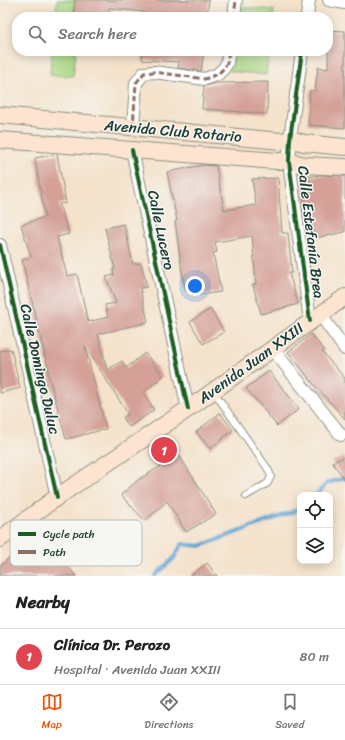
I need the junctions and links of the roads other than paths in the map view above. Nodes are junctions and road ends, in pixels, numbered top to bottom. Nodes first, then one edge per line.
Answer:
1 (236, 0) edge
2 (309, 0) edge
3 (329, 0) edge
4 (345, 3) edge
5 (235, 12) edge
6 (308, 12) edge
7 (229, 56) edge
8 (301, 56) edge
9 (0, 115) edge
10 (133, 128) junction
11 (290, 139) junction
12 (0, 140) edge
13 (345, 147) edge
14 (132, 150) junction
15 (289, 161) junction
16 (345, 167) edge
17 (0, 245) edge
18 (345, 297) edge
19 (315, 318) junction
20 (272, 348) junction
21 (345, 349) edge
22 (213, 391) junction
23 (188, 408) junction
24 (342, 435) dead end
25 (246, 496) dead end
26 (58, 497) junction
27 (26, 520) edge
28 (10, 532) edge
29 (0, 539) edge

1 - 5 street
2 - 6 street
3 - 4 street
7 - 10 street
8 - 11 street, Calle Estefanía Brea
9 - 10 main road, Avenida Club Rotario
10 - 11 main road, Avenida Club Rotario
11 - 13 main road, Avenida Club Rotario
11 - 15 street, Calle Estefanía Brea
12 - 14 main road, Avenida Club Rotario
14 - 15 main road, Avenida Club Rotario
14 - 23 street, Calle Lucero
15 - 16 main road, Avenida Club Rotario
15 - 19 street, Calle Estefanía Brea
17 - 26 street, Calle Domingo Duluc
18 - 19 main road, Avenida Juan XXIII
19 - 20 main road, Avenida Juan XXIII
19 - 21 street
20 - 22 main road, Avenida Juan XXIII
20 - 24 street
22 - 23 main road, Avenida Juan XXIII
22 - 25 lane
23 - 26 main road, Avenida Juan XXIII
26 - 27 main road, Avenida Juan XXIII
28 - 29 main road, Avenida Juan XXIII

